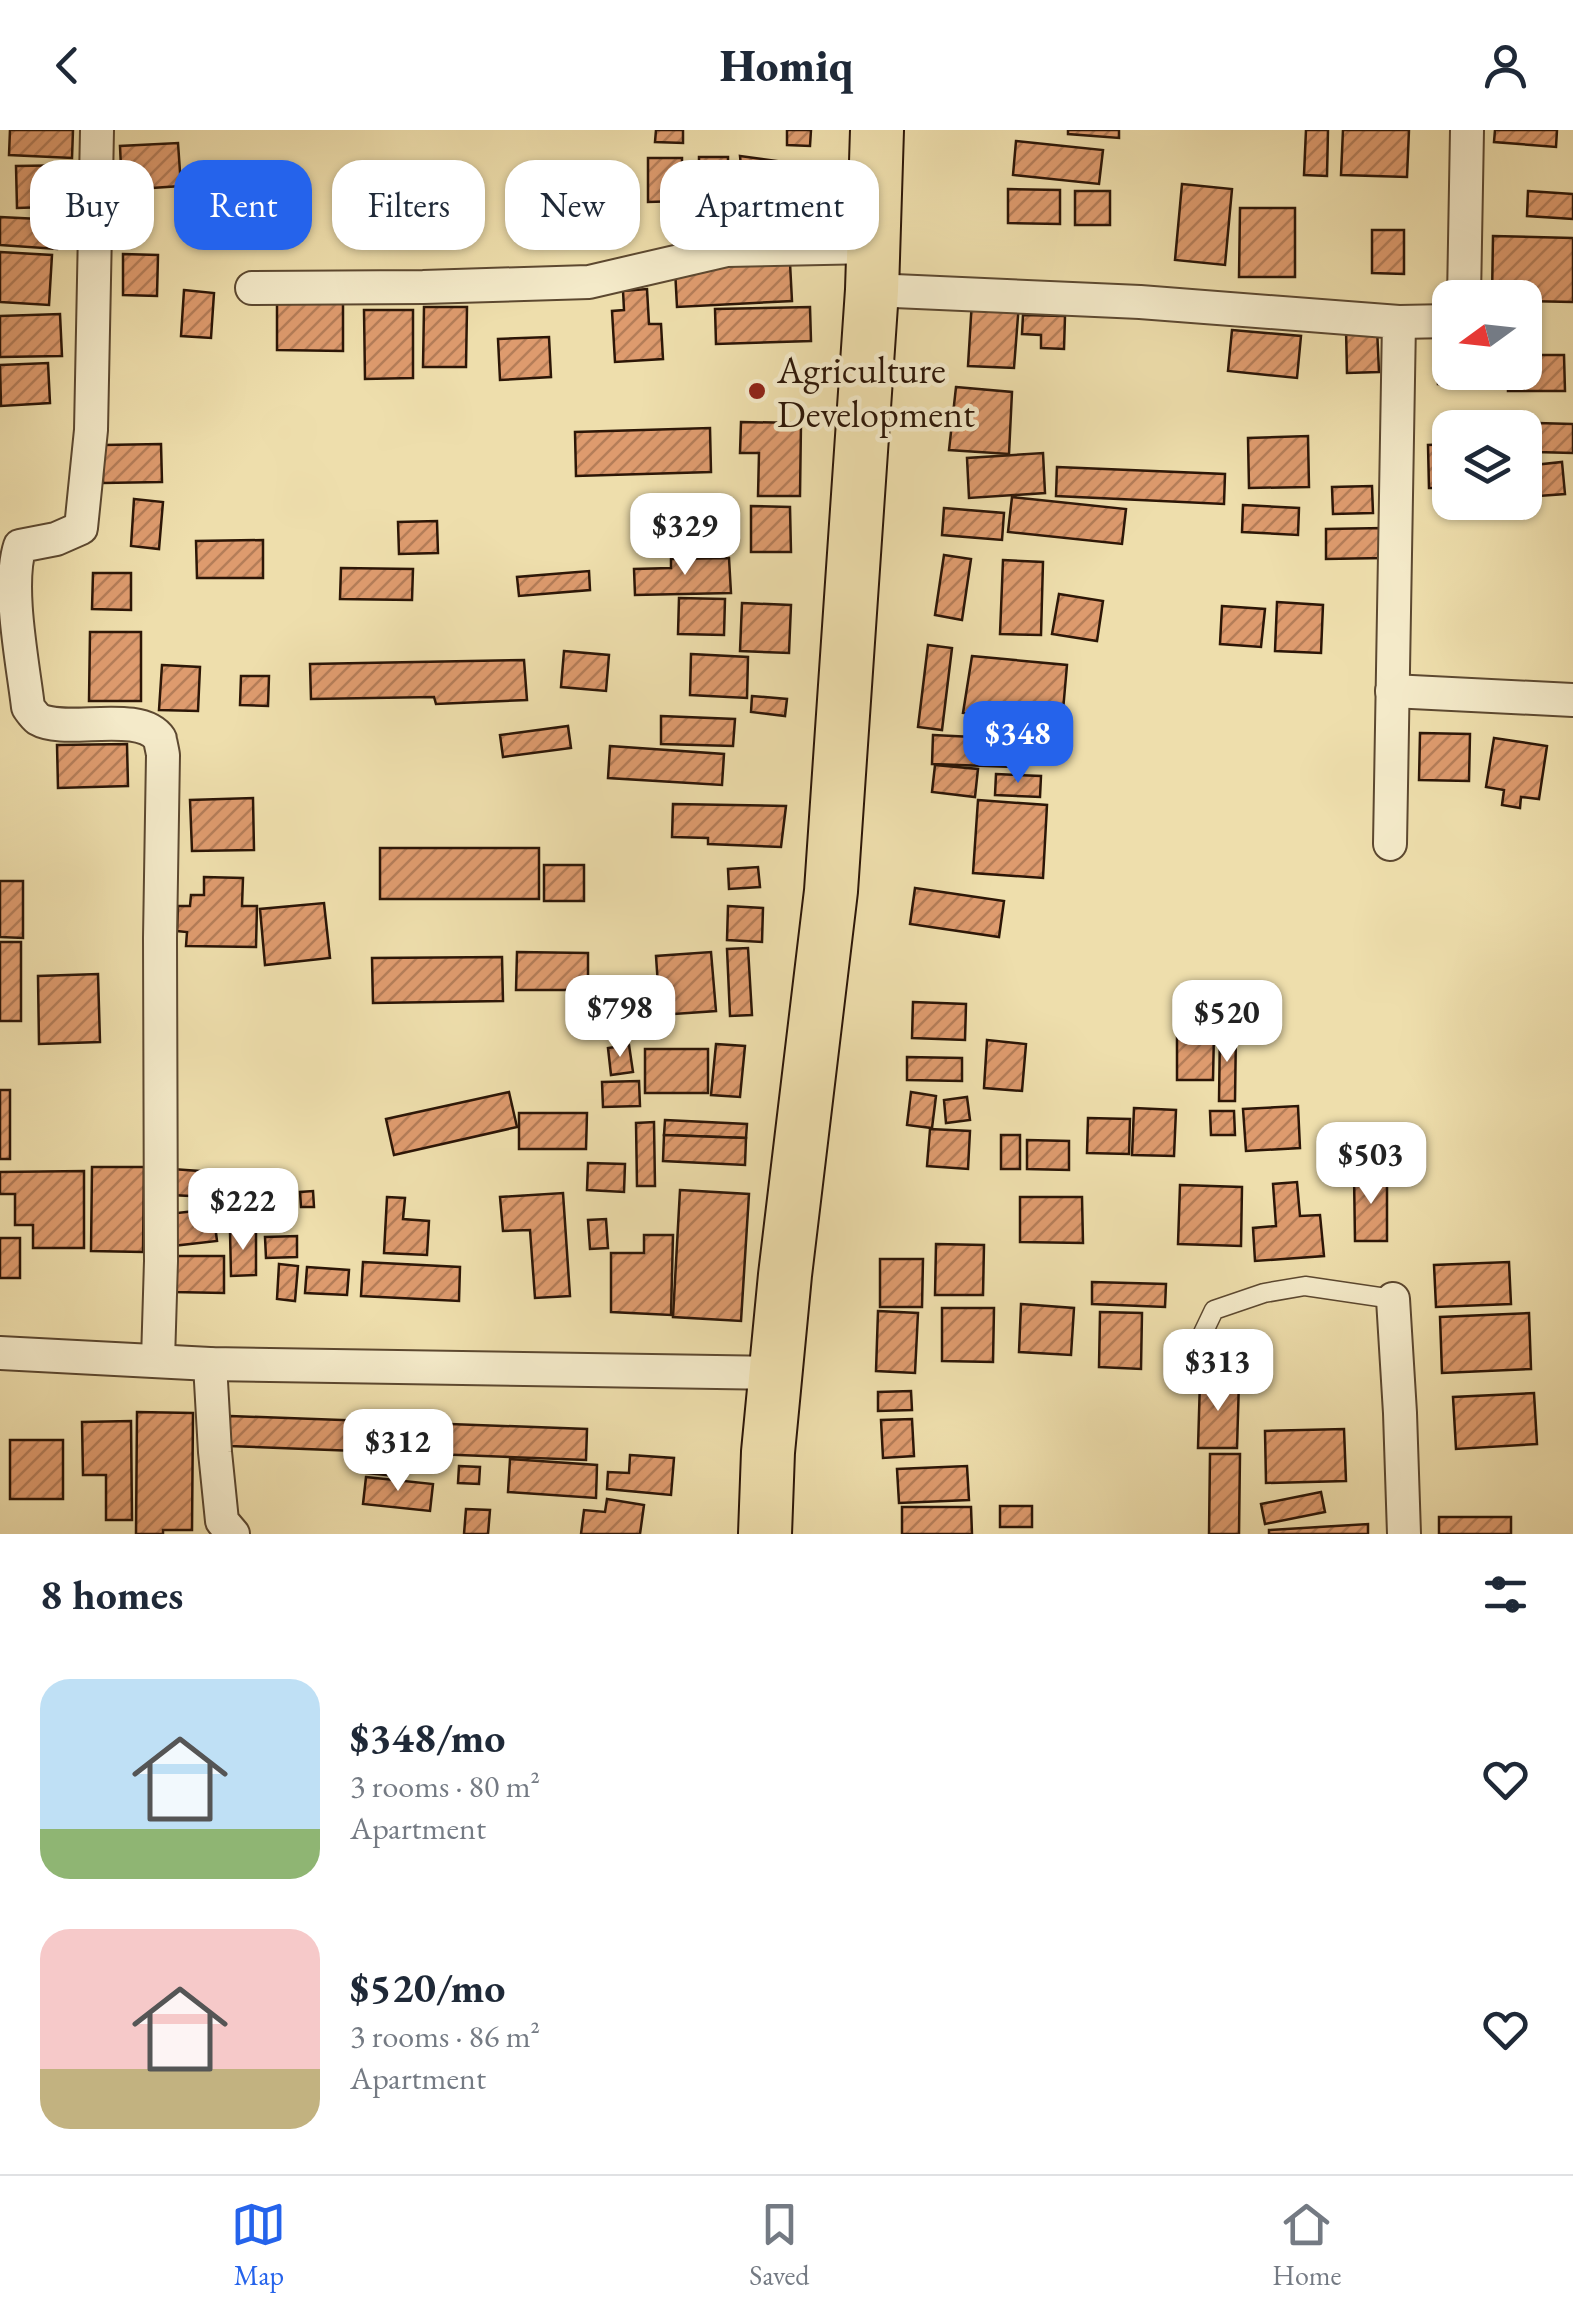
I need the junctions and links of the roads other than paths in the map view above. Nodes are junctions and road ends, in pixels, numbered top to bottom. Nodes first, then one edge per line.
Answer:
1 (97, 130) edge
2 (878, 130) edge
3 (1467, 130) edge
4 (872, 269) junction
5 (1464, 280) edge
6 (252, 288) dead end
7 (1432, 321) edge
8 (1398, 322) junction
9 (1392, 691) junction
10 (1573, 700) edge
11 (1390, 844) dead end
12 (1392, 1299) joint
13 (0, 1353) edge
14 (1193, 1354) dead end
15 (158, 1360) junction
16 (210, 1364) junction
17 (776, 1373) junction
18 (233, 1534) edge
19 (765, 1534) edge
20 (1404, 1534) edge

1 - 15 street
2 - 4 main road
3 - 5 street
4 - 6 street
4 - 8 street
4 - 17 main road
7 - 8 street
8 - 9 street
9 - 10 street
9 - 11 street
12 - 14 lane
12 - 20 street
13 - 15 street
15 - 16 street
16 - 17 street
16 - 18 street
17 - 19 main road

